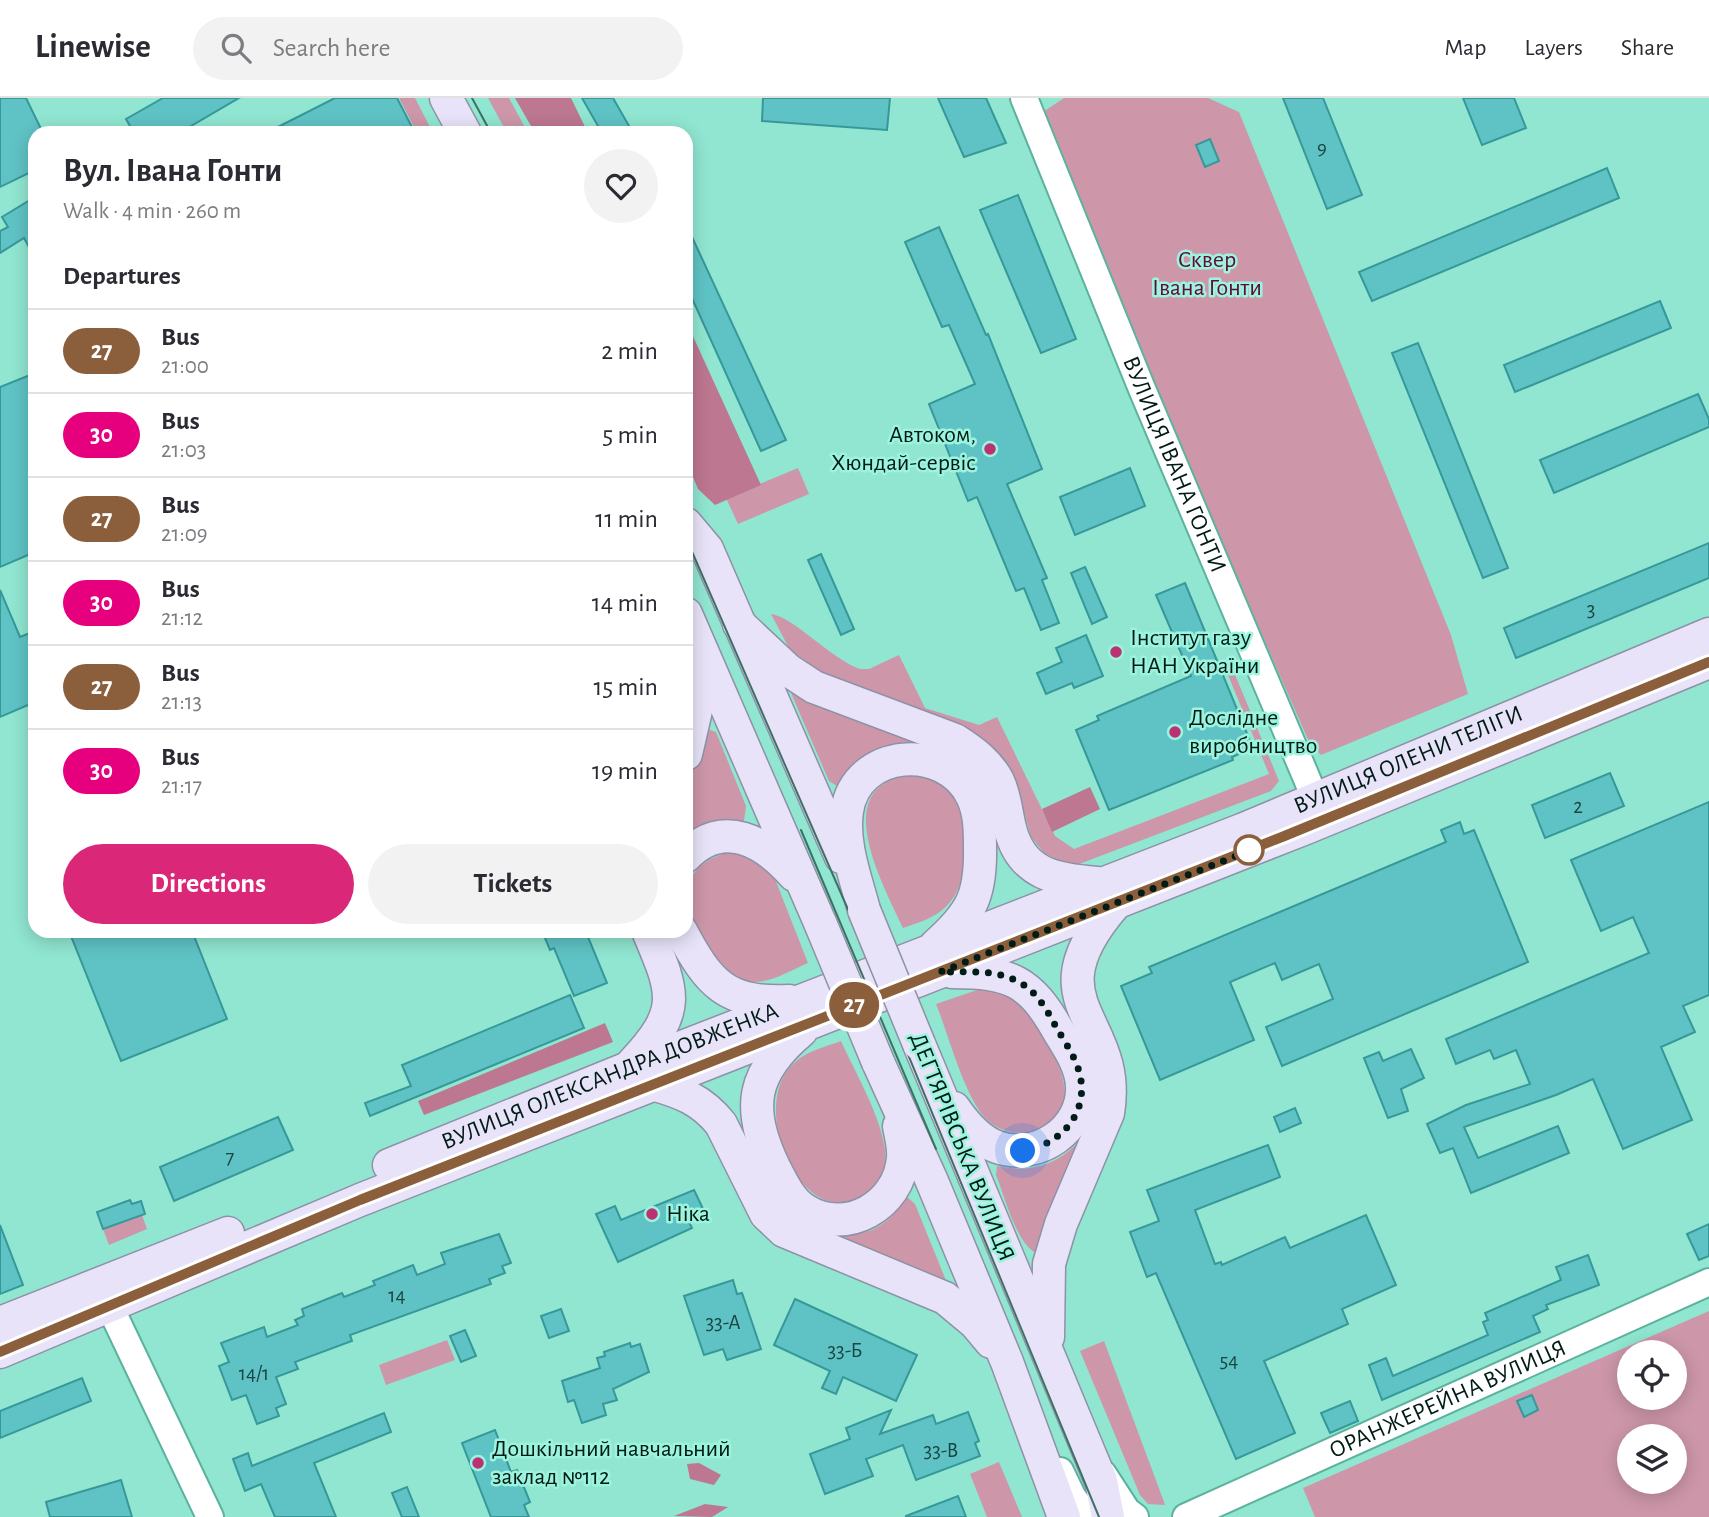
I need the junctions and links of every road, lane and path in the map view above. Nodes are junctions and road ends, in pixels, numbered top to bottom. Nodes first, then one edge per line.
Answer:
1 (446, 98) edge
2 (1024, 98) edge
3 (461, 126) edge
4 (693, 532) edge
5 (739, 624) junction
6 (693, 631) edge
7 (1709, 634) edge
8 (698, 643) junction
9 (1709, 662) edge
10 (693, 723) edge
11 (1310, 814) junction
12 (693, 849) edge
13 (806, 889) junction
14 (1111, 893) junction
15 (864, 910) junction
16 (651, 938) edge
17 (685, 938) edge
18 (935, 962) junction
19 (810, 1010) junction
20 (640, 1076) junction
21 (934, 1080) junction
22 (894, 1101) junction
23 (1709, 1282) edge
24 (110, 1307) junction
25 (0, 1323) edge
26 (0, 1352) edge
27 (1048, 1356) junction
28 (1007, 1362) junction
29 (1019, 1393) junction
30 (1086, 1446) junction
31 (210, 1517) edge
32 (1064, 1517) edge
33 (1087, 1517) edge
34 (1108, 1517) edge
35 (1135, 1517) edge
36 (1186, 1517) edge

1 - 3 main road
2 - 11 street, ВУЛИЦЯ ІВАНА ГОНТИ
4 - 5 main road, ДЕГТЯРІВСЬКА ВУЛИЦЯ
5 - 14 main road
5 - 15 main road, ДЕГТЯРІВСЬКА ВУЛИЦЯ
6 - 8 main road, ДЕГТЯРІВСЬКА ВУЛИЦЯ
7 - 11 main road, ВУЛИЦЯ ОЛЕНИ ТЕЛІГИ
8 - 10 main road
8 - 13 main road, ДЕГТЯРІВСЬКА ВУЛИЦЯ
9 - 11 main road, ВУЛИЦЯ ОЛЕНИ ТЕЛІГИ
11 - 14 main road, ВУЛИЦЯ ОЛЕНИ ТЕЛІГИ
12 - 13 main road
13 - 22 main road, ДЕГТЯРІВСЬКА ВУЛИЦЯ, bridge
14 - 18 main road, ВУЛИЦЯ ОЛЕКСАНДРА ДОВЖЕНКА
14 - 27 main road
15 - 18 main road
15 - 21 main road, ДЕГТЯРІВСЬКА ВУЛИЦЯ, bridge
16 - 20 main road
17 - 19 main road
18 - 19 main road, ВУЛИЦЯ ОЛЕКСАНДРА ДОВЖЕНКА
18 - 21 main road
19 - 20 main road, ВУЛИЦЯ ОЛЕКСАНДРА ДОВЖЕНКА
19 - 22 main road
20 - 24 main road, ВУЛИЦЯ ОЛЕКСАНДРА ДОВЖЕНКА
20 - 25 main road, ВУЛИЦЯ ОЛЕКСАНДРА ДОВЖЕНКА
20 - 28 main road, ВУЛИЦЯ ОЛЕКСАНДРА ДОВЖЕНКА
21 - 27 main road, ДЕГТЯРІВСЬКА ВУЛИЦЯ
22 - 28 main road, ДЕГТЯРІВСЬКА ВУЛИЦЯ
23 - 36 street, ОРАНЖЕРЕЙНА ВУЛИЦЯ
24 - 26 main road, ВУЛИЦЯ ОЛЕКСАНДРА ДОВЖЕНКА
24 - 31 street
27 - 30 main road, ДЕГТЯРІВСЬКА ВУЛИЦЯ
28 - 29 main road, ДЕГТЯРІВСЬКА ВУЛИЦЯ
29 - 32 main road, ДЕГТЯРІВСЬКА ВУЛИЦЯ
29 - 33 street
30 - 34 main road, ДЕГТЯРІВСЬКА ВУЛИЦЯ
30 - 35 street

